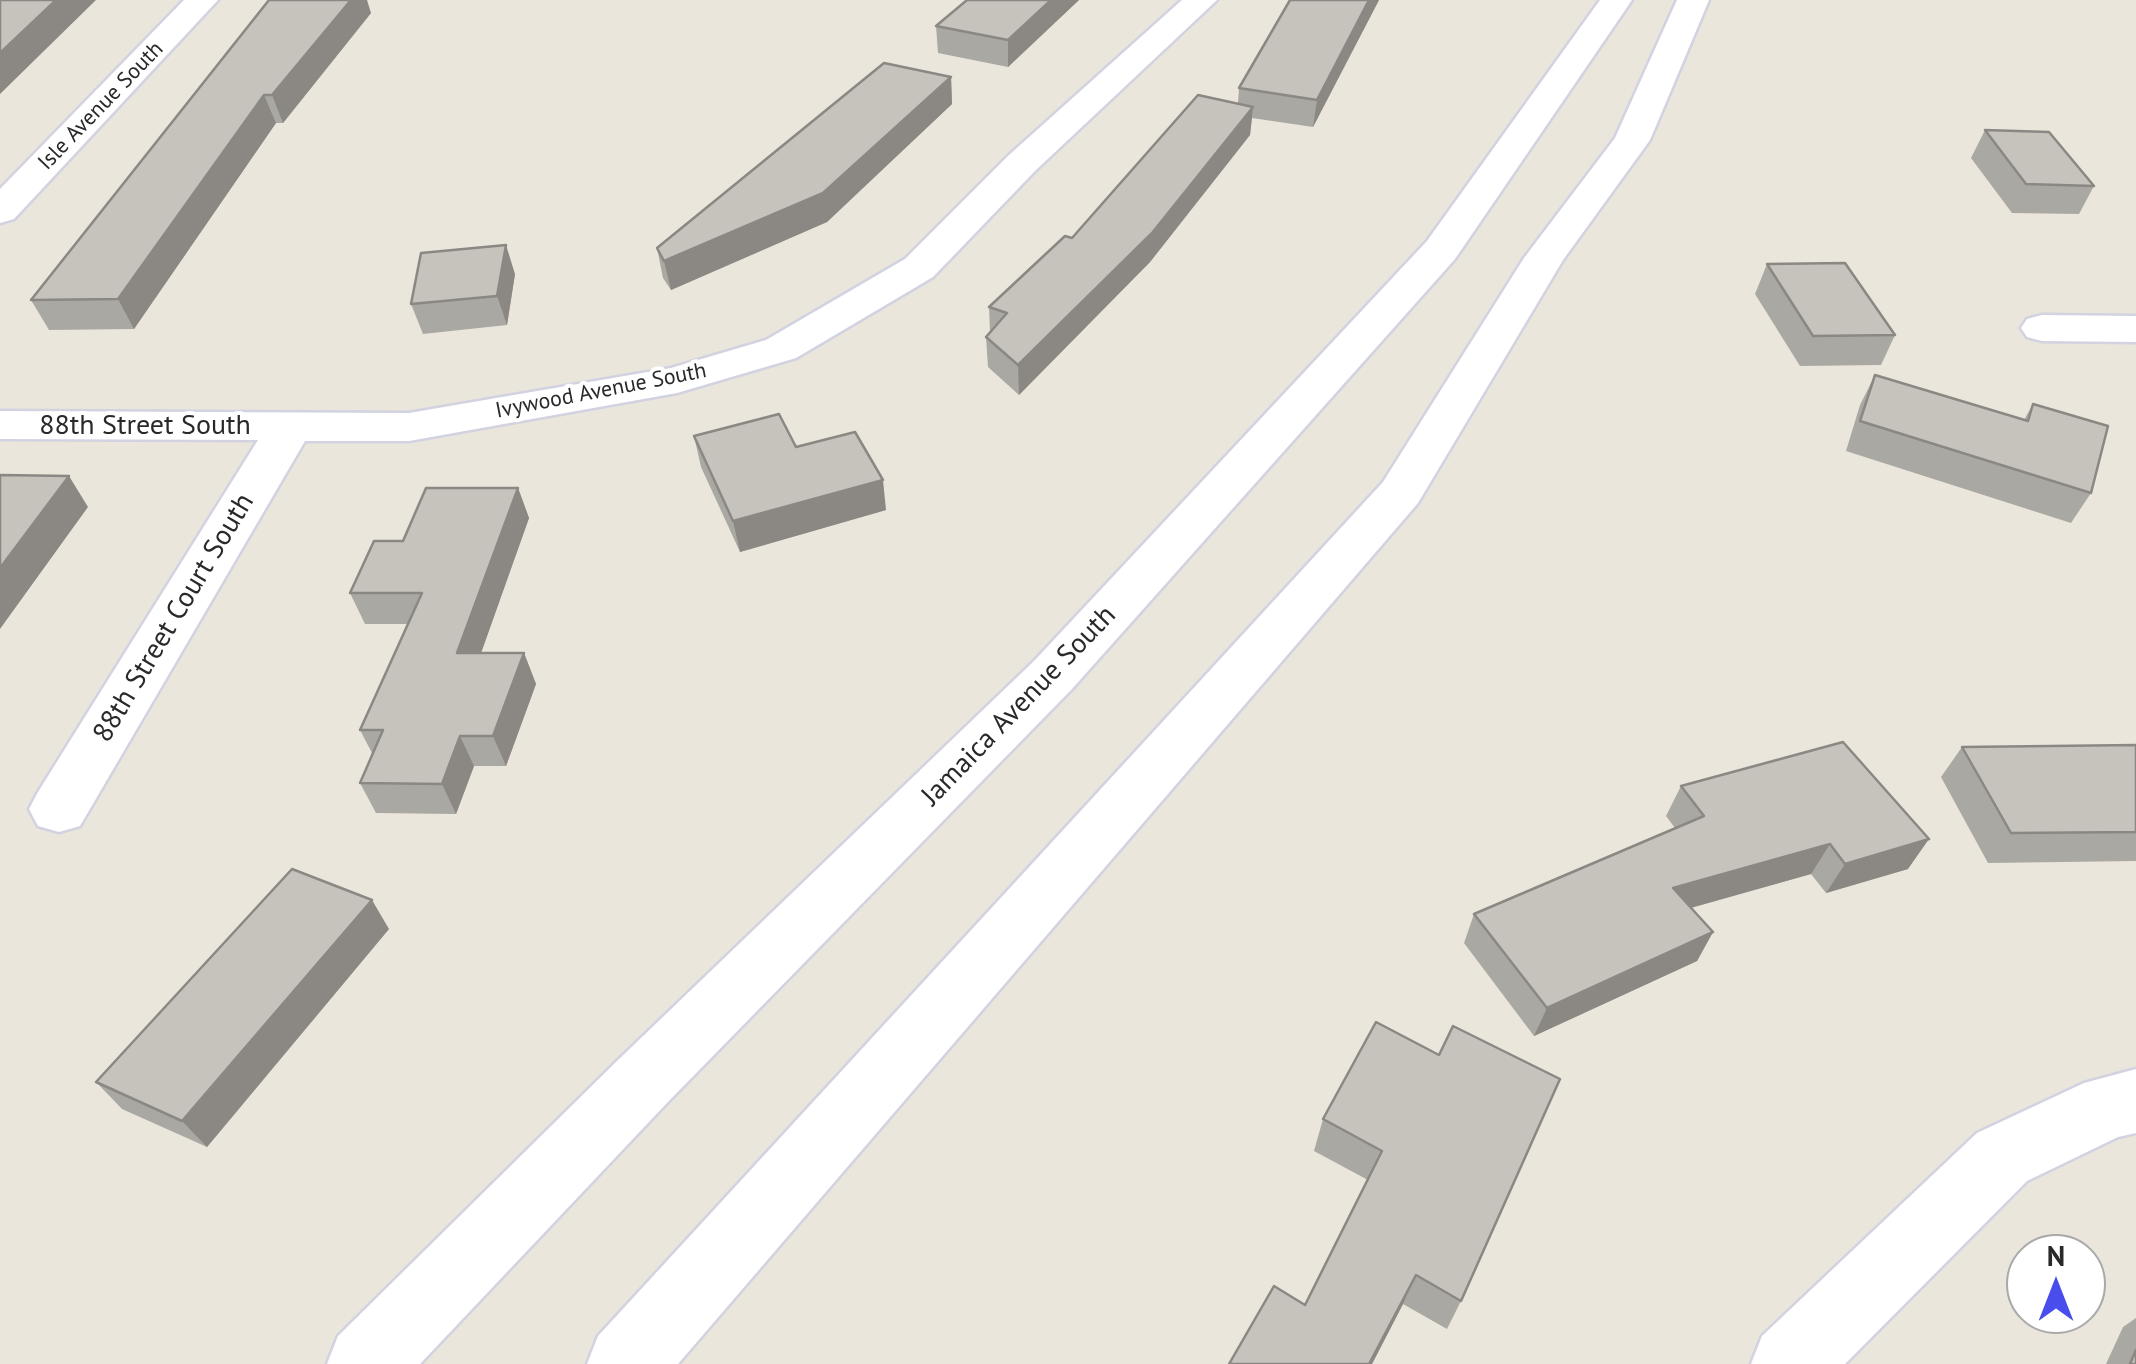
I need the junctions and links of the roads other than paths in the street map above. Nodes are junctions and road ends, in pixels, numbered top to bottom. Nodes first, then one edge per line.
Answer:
1 (202, 0) edge
2 (1201, 0) edge
3 (1616, 0) edge
4 (1693, 0) edge
5 (0, 212) edge
6 (2042, 328) dead end
7 (2136, 329) edge
8 (0, 425) edge
9 (290, 427) junction
10 (59, 808) dead end
11 (2136, 1101) edge
12 (366, 1364) edge
13 (626, 1364) edge
14 (1790, 1364) edge

1 - 5 main road, Isle Avenue South
2 - 9 main road, Ivywood Avenue South
3 - 12 main road, Jamaica Avenue South
4 - 13 main road
6 - 7 main road
8 - 9 main road, 88th Street South
9 - 10 main road, 88th Street Court South
11 - 14 main road

